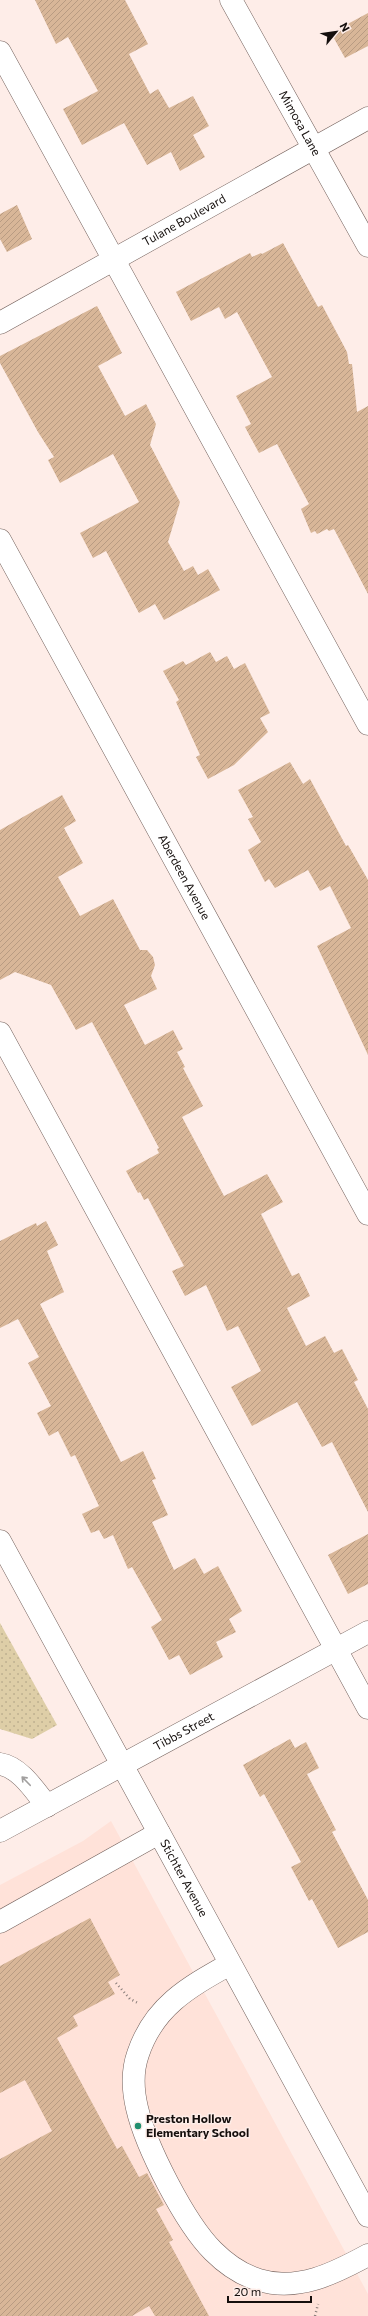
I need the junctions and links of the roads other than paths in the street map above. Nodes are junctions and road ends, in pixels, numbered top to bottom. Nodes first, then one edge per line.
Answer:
1 (232, 0) edge
2 (0, 52) edge
3 (368, 118) edge
4 (314, 147) junction
5 (368, 246) edge
6 (114, 259) junction
7 (0, 323) edge
8 (0, 540) edge
9 (368, 724) edge
10 (0, 1033) edge
11 (368, 1214) edge
12 (0, 1541) edge
13 (368, 1632) edge
14 (336, 1648) junction
15 (368, 1708) edge
16 (0, 1764) edge
17 (122, 1766) junction
18 (47, 1806) junction
19 (0, 1831) edge
20 (159, 1833) junction
21 (0, 1922) edge
22 (230, 1964) junction
23 (368, 2216) edge
24 (368, 2255) edge

1 - 4 street, Mimosa Lane
2 - 6 street
3 - 4 street, Tulane Boulevard
4 - 5 street, Mimosa Lane
4 - 6 street, Tulane Boulevard
6 - 7 street, Tulane Boulevard
6 - 9 street
8 - 11 street, Aberdeen Avenue
10 - 14 street
12 - 17 street, Stichter Avenue
13 - 14 street, Tibbs Street
14 - 15 street
14 - 17 street, Tibbs Street
18 -> 16 street
17 - 18 street, Tibbs Street
17 - 20 street, Stichter Avenue
18 - 19 street, Tibbs Street
20 - 21 street
20 - 22 street, Stichter Avenue
22 - 23 street, Stichter Avenue
22 - 24 street

